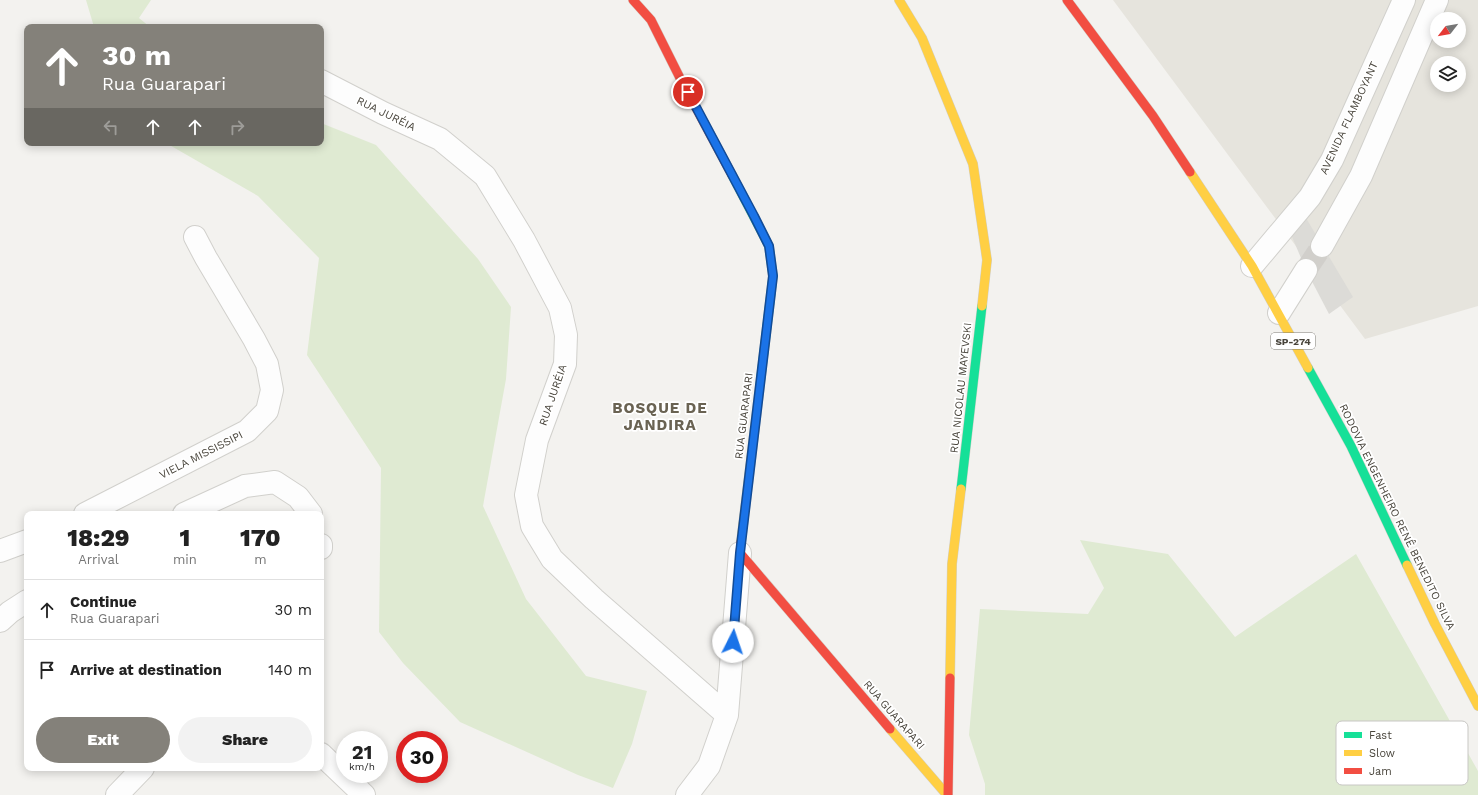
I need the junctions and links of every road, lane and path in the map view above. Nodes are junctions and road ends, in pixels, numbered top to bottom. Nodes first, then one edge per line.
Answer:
1 (633, 0) edge
2 (899, 0) edge
3 (1067, 0) edge
4 (1404, 0) edge
5 (1437, 0) edge
6 (324, 83) edge
7 (195, 237) dead end
8 (1322, 246) tunnel mouth
9 (1252, 266) junction
10 (1306, 270) tunnel mouth
11 (1279, 313) junction
12 (91, 511) edge
13 (191, 511) edge
14 (309, 511) edge
15 (24, 542) edge
16 (0, 550) edge
17 (740, 553) junction
18 (24, 603) edge
19 (0, 621) edge
20 (1478, 706) edge
21 (727, 715) junction
22 (324, 757) edge
23 (140, 771) edge
24 (117, 795) edge
25 (364, 795) edge
26 (687, 795) edge
27 (948, 795) edge

1 - 17 street, RUA GUARAPARI
2 - 27 street, RUA NICOLAU MAYEVSKI
3 - 9 street, RODOVIA ENGENHEIRO RENÊ BENEDITO SILVA / SP-274
4 - 9 street, AVENIDA FLAMBOYANT
5 - 8 street
6 - 21 street, RUA JURÉIA
7 - 12 street, VIELA MISSISSIPI
9 - 11 street, RODOVIA ENGENHEIRO RENÊ BENEDITO SILVA / SP-274
10 - 11 street
11 - 20 street, RODOVIA ENGENHEIRO RENÊ BENEDITO SILVA / SP-274
13 - 14 street
15 - 16 street
17 - 21 street
17 - 27 street, RUA GUARAPARI
18 - 19 street
21 - 26 street
22 - 25 street
23 - 24 street

